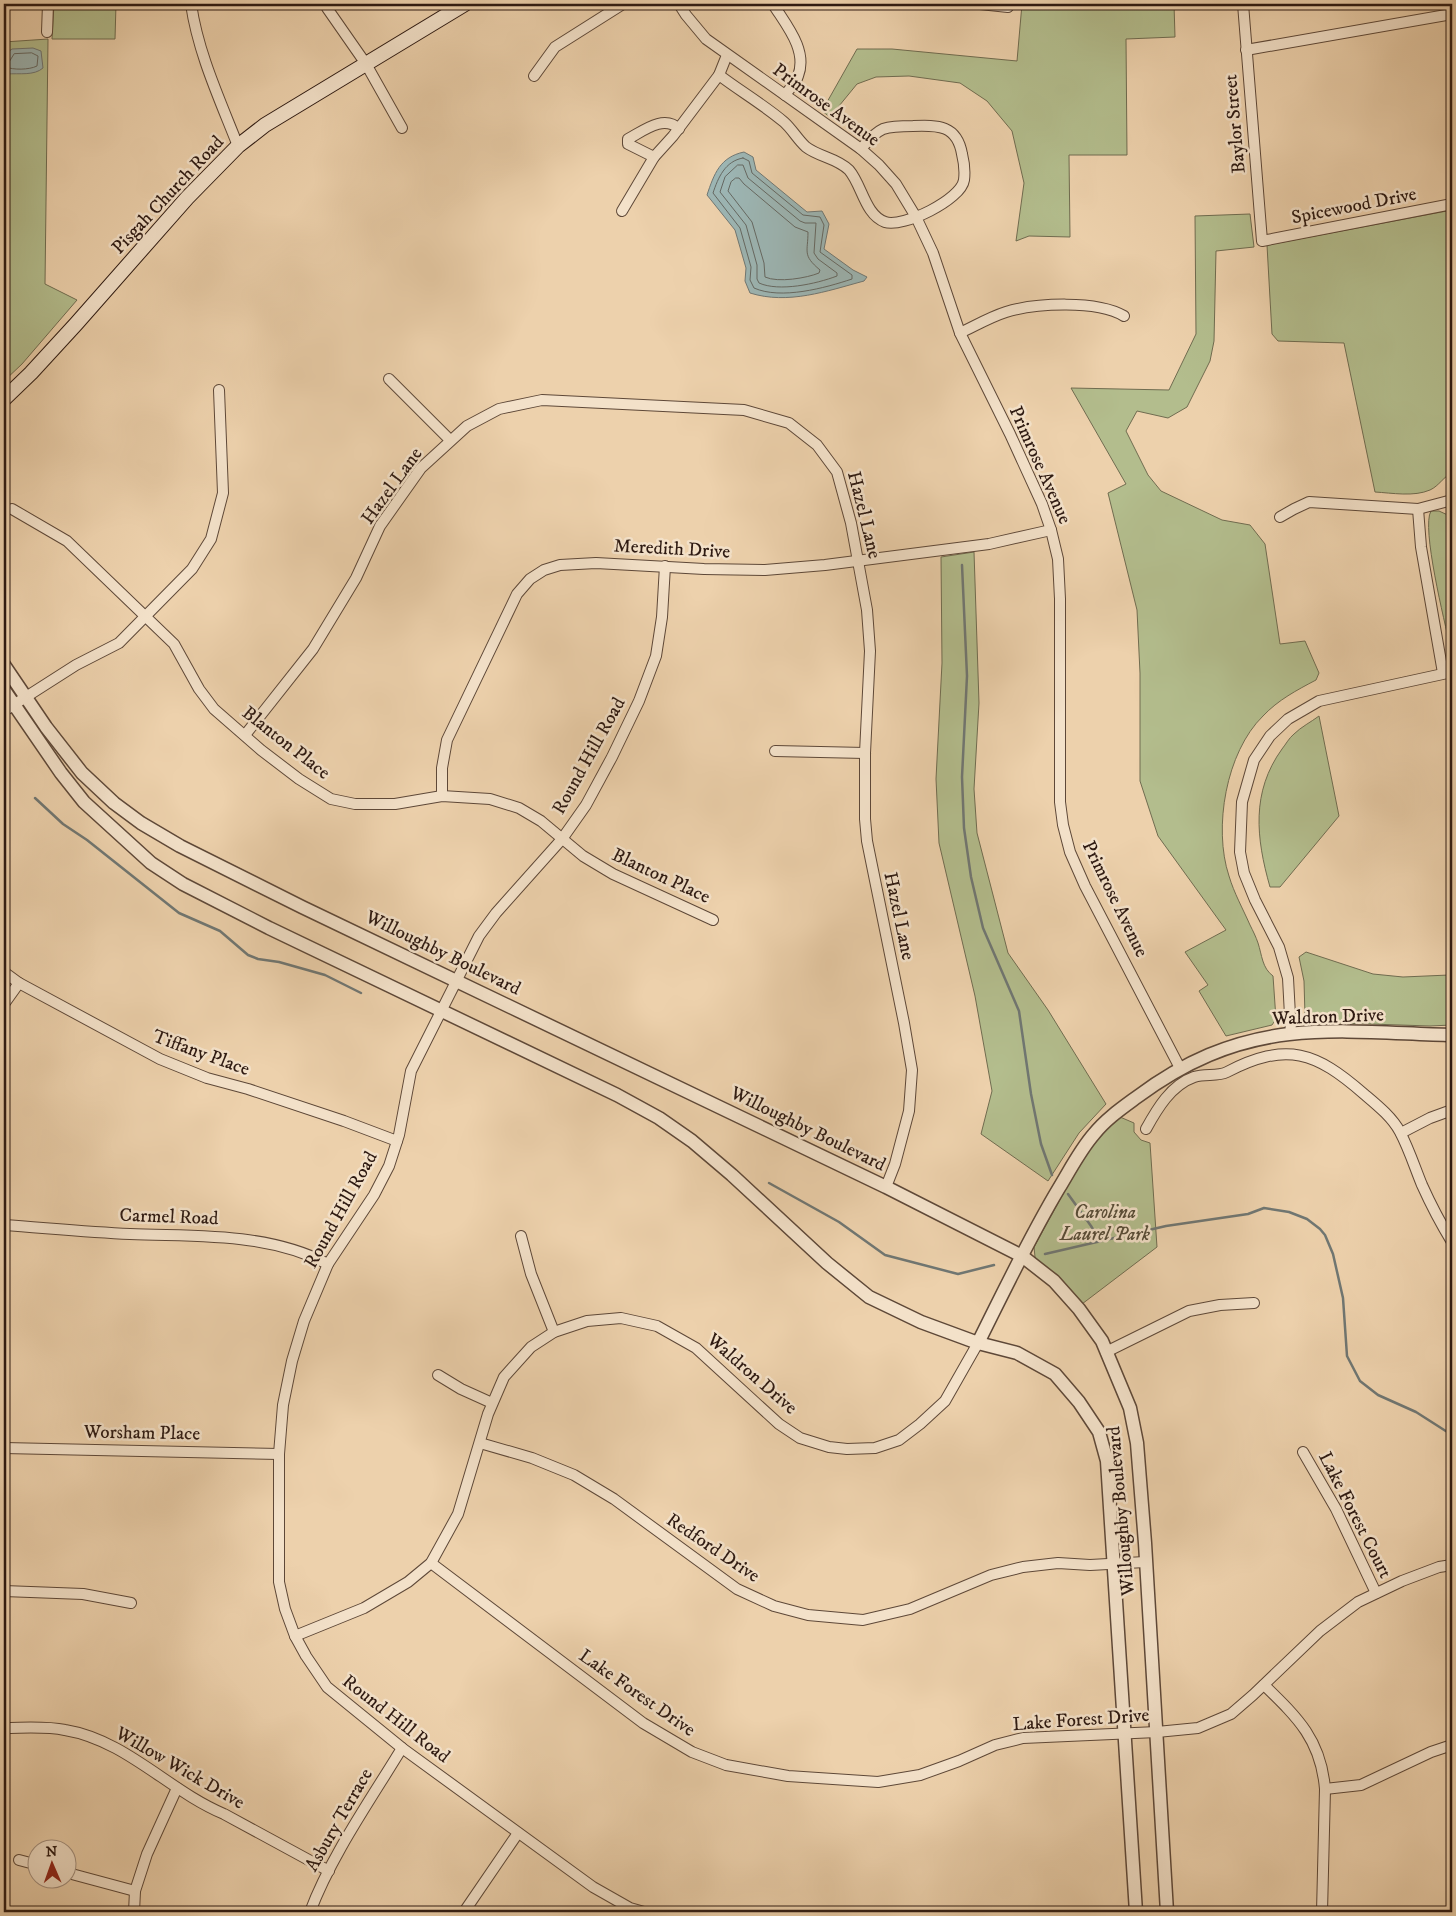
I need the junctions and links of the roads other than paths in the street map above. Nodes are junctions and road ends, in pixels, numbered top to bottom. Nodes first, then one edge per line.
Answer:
1 (48, 4) edge
2 (191, 4) edge
3 (465, 4) edge
4 (624, 4) edge
5 (679, 4) edge
6 (773, 4) edge
7 (980, 4) edge
8 (1243, 4) edge
9 (1008, 6) dead end
10 (328, 8) dead end
11 (1452, 14) edge
12 (47, 32) dead end
13 (1246, 50) junction
14 (726, 56) junction
15 (366, 64) junction
16 (719, 75) junction
17 (534, 76) dead end
18 (785, 95) junction
19 (402, 128) dead end
20 (678, 129) junction
21 (238, 146) junction
22 (861, 149) junction
23 (654, 157) junction
24 (1452, 204) edge
25 (622, 211) dead end
26 (916, 217) junction
27 (1262, 241) joint
28 (1124, 316) dead end
29 (960, 333) junction
30 (389, 379) dead end
31 (219, 390) dead end
32 (4, 399) edge
33 (450, 440) junction
34 (1452, 500) edge
35 (12, 509) dead end
36 (1418, 509) junction
37 (1280, 517) dead end
38 (1051, 530) junction
39 (858, 560) junction
40 (665, 566) junction
41 (146, 618) junction
42 (4, 665) edge
43 (1448, 673) edge
44 (4, 690) edge
45 (26, 697) junction
46 (8, 708) edge
47 (245, 735) junction
48 (775, 751) dead end
49 (865, 753) junction
50 (442, 796) junction
51 (562, 839) junction
52 (713, 920) dead end
53 (4, 972) edge
54 (457, 981) junction
55 (19, 983) junction
56 (4, 1004) edge
57 (441, 1010) junction
58 (1291, 1034) junction
59 (1452, 1035) edge
60 (1180, 1068) junction
61 (1452, 1110) edge
62 (1146, 1129) dead end
63 (1401, 1133) junction
64 (397, 1141) junction
65 (886, 1187) junction
66 (4, 1225) edge
67 (521, 1236) dead end
68 (1452, 1242) edge
69 (1022, 1256) junction
70 (328, 1264) junction
71 (1254, 1303) dead end
72 (554, 1332) junction
73 (978, 1343) junction
74 (1106, 1352) junction
75 (438, 1375) dead end
76 (492, 1403) junction
77 (480, 1443) junction
78 (4, 1448) edge
79 (1303, 1452) dead end
80 (279, 1454) junction
81 (1145, 1562) junction
82 (431, 1563) junction
83 (1114, 1564) junction
84 (1452, 1565) edge
85 (4, 1591) edge
86 (1376, 1593) junction
87 (131, 1603) dead end
88 (295, 1636) junction
89 (1264, 1685) junction
90 (4, 1728) edge
91 (1157, 1732) junction
92 (1126, 1733) junction
93 (1452, 1745) edge
94 (402, 1748) junction
95 (177, 1788) junction
96 (1325, 1788) junction
97 (518, 1833) junction
98 (19, 1860) dead end
99 (28, 1862) edge
100 (329, 1871) junction
101 (78, 1876) edge
102 (135, 1891) junction
103 (134, 1912) edge
104 (310, 1912) edge
105 (464, 1912) edge
106 (644, 1912) edge
107 (1136, 1912) edge
108 (1168, 1912) edge
109 (1322, 1912) edge

1 - 12 street
2 - 21 street
3 - 15 main road, Pisgah Church Road
4 - 17 street
5 - 14 street, Primrose Avenue
6 - 18 street
7 - 9 street
8 - 13 street, Baylor Street
10 - 15 street
11 - 13 street
13 - 27 street, Baylor Street
14 - 16 street
14 - 18 street, Primrose Avenue
15 - 19 street
15 - 21 main road, Pisgah Church Road
16 - 20 street
16 - 26 street
18 - 22 street, Primrose Avenue
20 - 23 street
20 - 23 street
21 - 32 main road, Pisgah Church Road
22 - 26 street, Primrose Avenue
22 - 26 street
23 - 25 street
24 - 27 street, Spicewood Drive
26 - 29 street, Primrose Avenue
28 - 29 street
29 - 38 street, Primrose Avenue
30 - 33 street
31 - 41 street
33 - 39 street, Hazel Lane
33 - 47 street, Hazel Lane
34 - 36 street
35 - 41 street, Blanton Place
36 - 37 street
36 - 43 street
38 - 39 street, Meredith Drive
38 - 60 street, Primrose Avenue
39 - 40 street, Meredith Drive
39 - 49 street, Hazel Lane
40 - 50 street, Meredith Drive
40 - 51 street, Round Hill Road
41 - 45 street
41 - 47 street, Blanton Place
42 - 45 street, Willoughby Boulevard
43 - 58 street
44 - 46 street, Willoughby Boulevard
45 - 46 street
45 - 54 street, Willoughby Boulevard
46 - 57 street, Willoughby Boulevard
47 - 50 street, Blanton Place
48 - 49 street
49 - 65 street, Hazel Lane
50 - 51 street, Blanton Place
51 - 52 street, Blanton Place
51 - 54 street, Round Hill Road
53 - 55 street, Tiffany Place
54 - 57 street, Round Hill Road
54 - 65 street, Willoughby Boulevard
55 - 56 street
55 - 64 street, Tiffany Place
57 - 64 street, Round Hill Road
57 - 73 street, Willoughby Boulevard
58 - 59 street, Waldron Drive
58 - 60 street, Waldron Drive
60 - 69 street, Waldron Drive
61 - 63 street
62 - 63 street
63 - 68 street
64 - 70 street, Round Hill Road
65 - 69 street, Willoughby Boulevard
66 - 70 street, Carmel Road
67 - 72 street
69 - 73 street, Waldron Drive
69 - 74 street, Willoughby Boulevard
70 - 80 street, Round Hill Road
71 - 74 street
72 - 73 street, Waldron Drive
72 - 76 street, Waldron Drive
73 - 83 street, Willoughby Boulevard
74 - 81 street, Willoughby Boulevard
75 - 76 street
76 - 77 street, Waldron Drive
77 - 82 street, Waldron Drive
77 - 83 street, Redford Drive
78 - 80 street, Worsham Place
79 - 86 street, Lake Forest Court
80 - 88 street, Round Hill Road
81 - 83 street, Redford Drive
81 - 91 street, Willoughby Boulevard
82 - 88 street, Waldron Drive
82 - 92 street, Lake Forest Drive
83 - 92 street, Willoughby Boulevard
84 - 86 street, Lake Forest Drive
85 - 87 street
86 - 89 street, Lake Forest Drive
88 - 94 street, Round Hill Road
89 - 91 street, Lake Forest Drive
89 - 96 street
90 - 95 street, Willow Wick Drive
91 - 92 street, Lake Forest Drive
91 - 108 street, Willoughby Boulevard
92 - 107 street, Willoughby Boulevard
93 - 96 street
94 - 97 street, Round Hill Road
94 - 100 street, Asbury Terrace
95 - 100 street, Willow Wick Drive
95 - 102 street
96 - 109 street
97 - 105 street
97 - 106 street, Round Hill Road
98 - 99 street
100 - 104 street, Asbury Terrace
101 - 102 street
102 - 103 street

